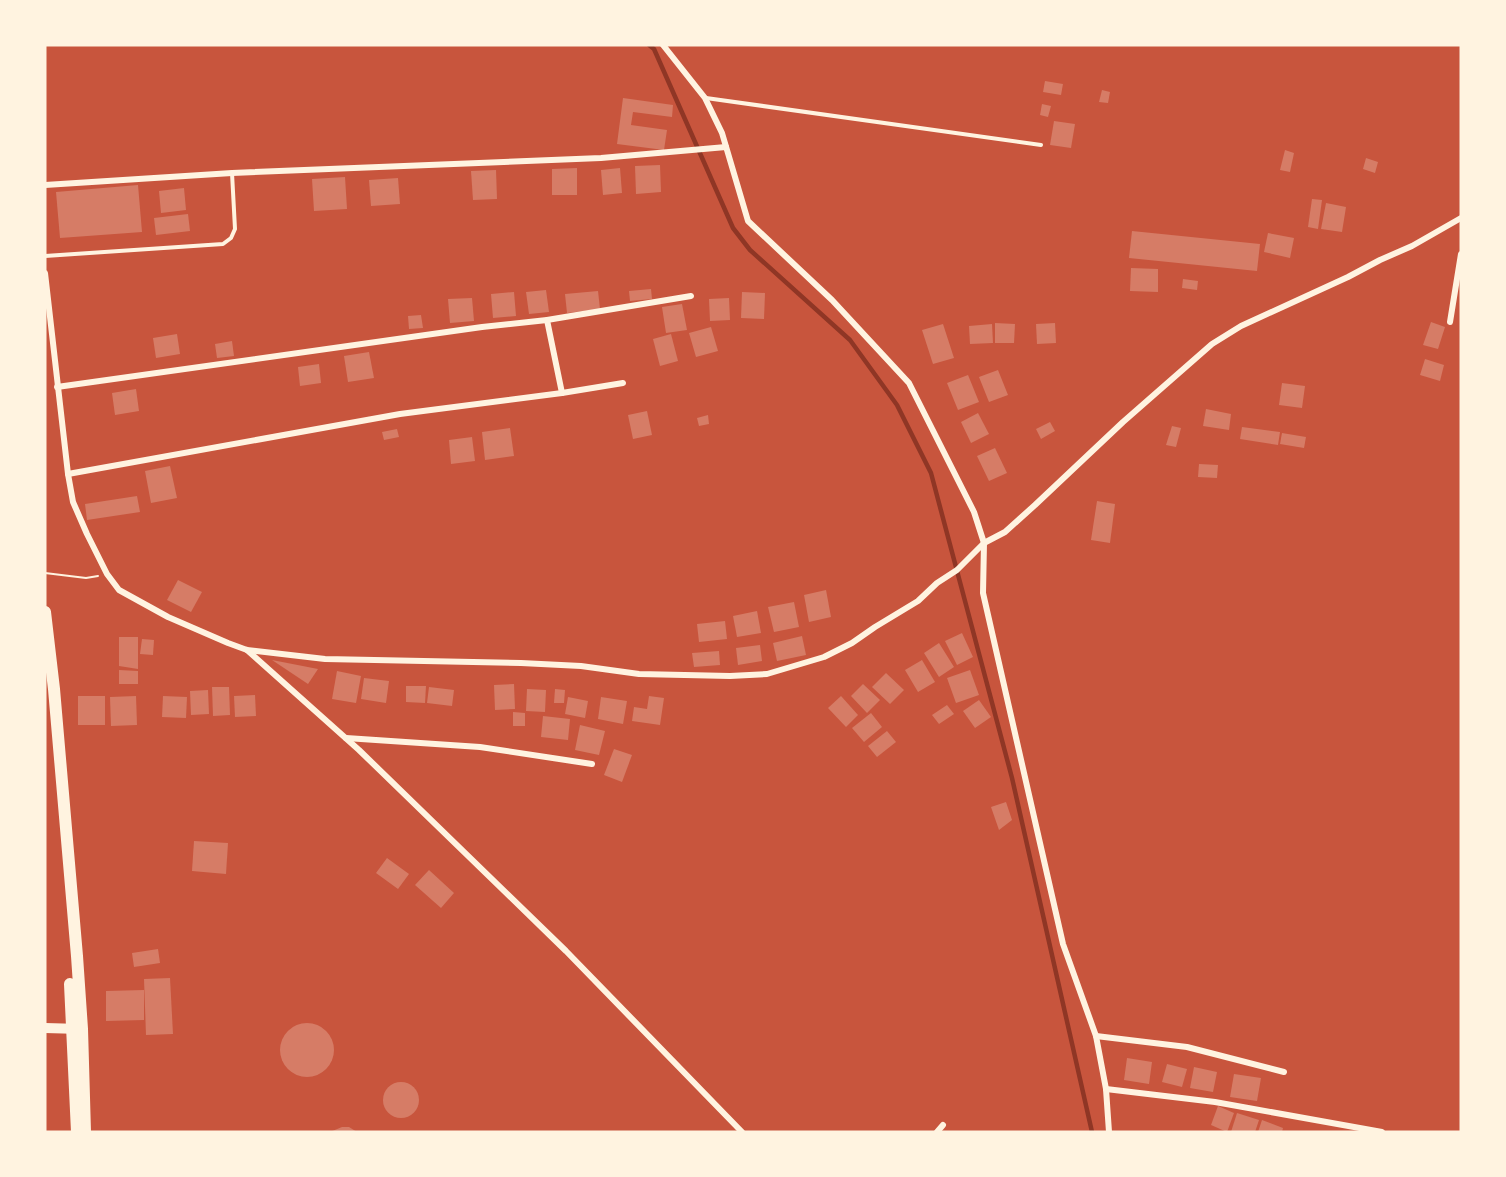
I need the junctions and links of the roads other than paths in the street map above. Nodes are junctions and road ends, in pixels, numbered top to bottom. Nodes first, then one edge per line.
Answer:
1 (663, 45) edge
2 (705, 98) junction
3 (1041, 145) dead end
4 (726, 147) junction
5 (232, 173) junction
6 (45, 185) edge
7 (1461, 218) edge
8 (1461, 254) edge
9 (45, 256) edge
10 (45, 273) edge
11 (691, 296) dead end
12 (548, 320) junction
13 (1450, 322) dead end
14 (623, 383) dead end
15 (57, 387) junction
16 (562, 393) junction
17 (68, 474) junction
18 (984, 543) junction
19 (45, 612) edge
20 (45, 644) edge
21 (247, 650) junction
22 (346, 738) junction
23 (592, 764) dead end
24 (45, 1028) edge
25 (77, 1029) junction
26 (1096, 1036) junction
27 (1284, 1072) dead end
28 (1106, 1089) junction
29 (943, 1125) dead end
30 (77, 1132) edge
31 (85, 1132) edge
32 (741, 1132) edge
33 (937, 1132) edge
34 (1109, 1132) edge
35 (1382, 1132) edge

1 - 2 street
2 - 3 lane
2 - 4 street
4 - 5 street
4 - 18 street
5 - 6 street
5 - 9 lane
7 - 18 street
8 - 13 street
10 - 15 street
11 - 12 street
12 - 15 street
12 - 16 street
14 - 16 street
15 - 17 street
16 - 17 street
17 - 21 street
18 - 21 street
18 - 26 street
19 - 25 main road
20 - 25 main road
21 - 22 street
22 - 23 street
22 - 32 street
24 - 25 street
25 - 30 main road
25 - 31 main road
26 - 27 street
26 - 28 street
28 - 34 street
28 - 35 street
29 - 33 street

